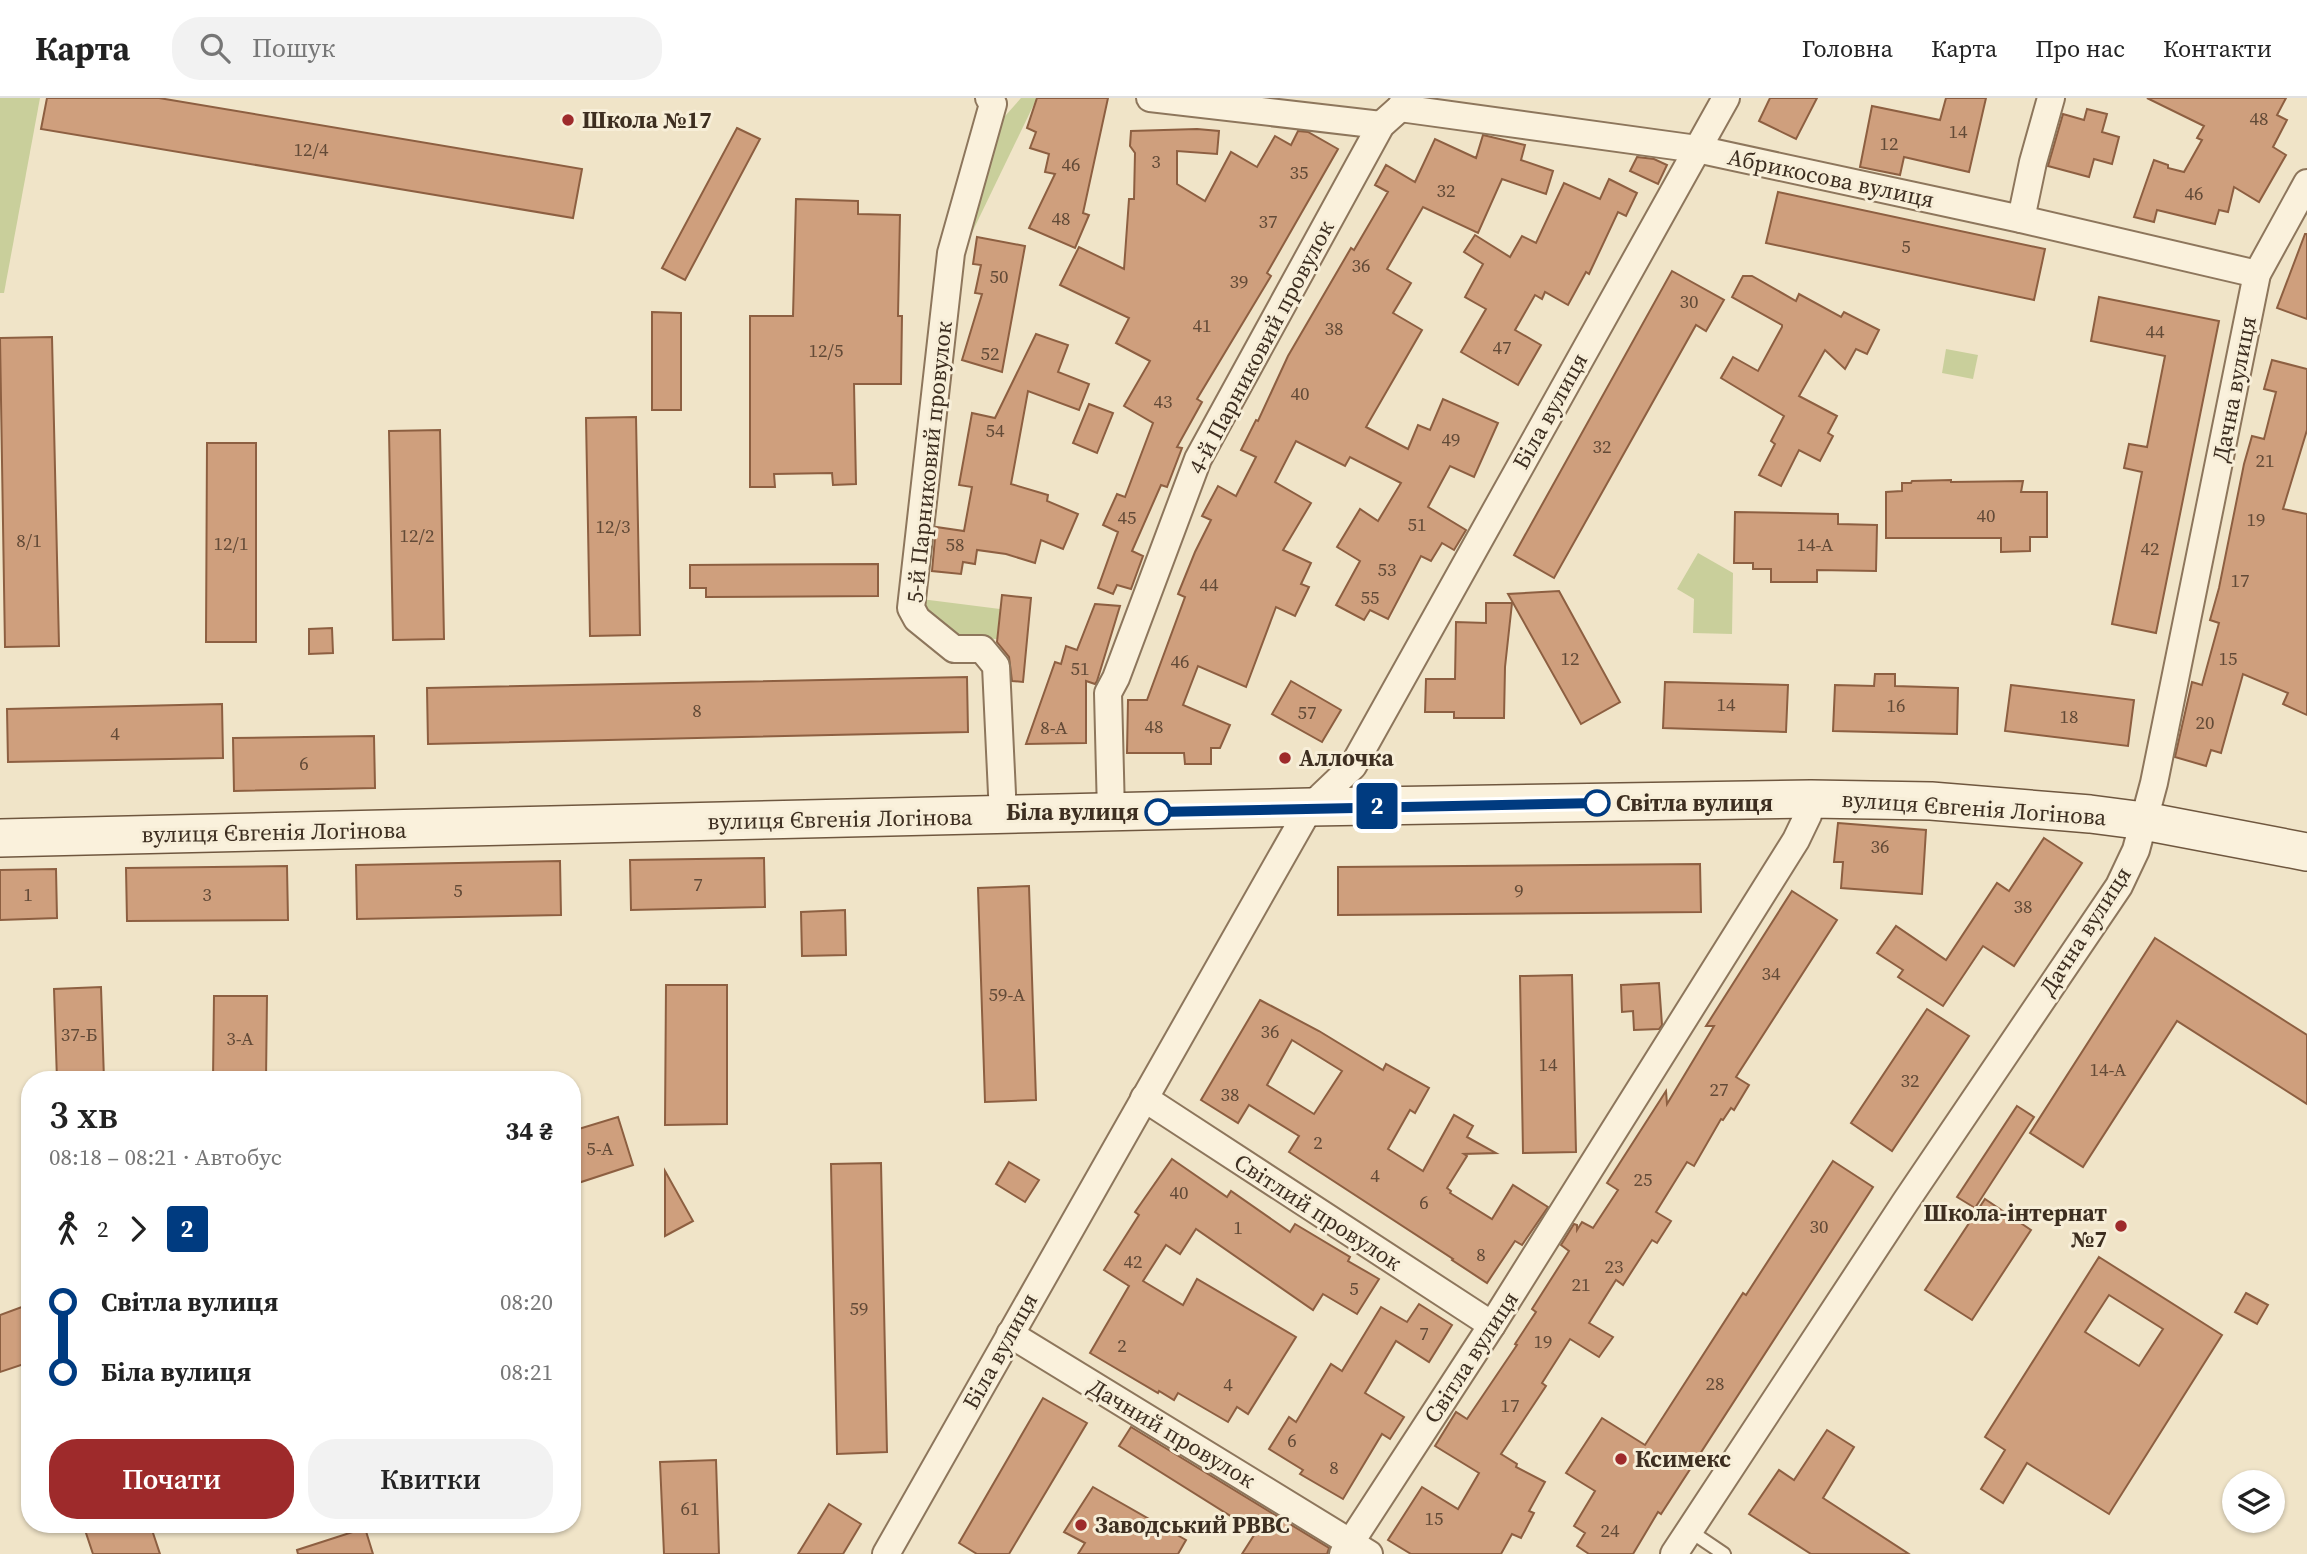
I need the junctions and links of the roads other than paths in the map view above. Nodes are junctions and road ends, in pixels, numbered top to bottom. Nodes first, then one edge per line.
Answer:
1 (1150, 98) edge
2 (1726, 98) edge
3 (2051, 98) edge
4 (996, 100) edge
5 (1396, 110) edge
6 (1698, 149) junction
7 (2307, 183) edge
8 (2021, 219) junction
9 (2257, 274) junction
10 (1811, 799) junction
11 (1310, 807) junction
12 (1111, 813) junction
13 (1003, 815) junction
14 (2144, 821) junction
15 (0, 838) edge
16 (2307, 852) edge
17 (1144, 1098) junction
18 (1492, 1325) junction
19 (1010, 1335) junction
20 (1690, 1531) junction
21 (1354, 1550) edge
22 (886, 1554) edge
23 (1674, 1554) edge
24 (1724, 1554) edge

1 - 5 street, Абрикосова вулиця
2 - 6 street, Біла вулиця
3 - 8 street
4 - 13 street, 5-й Парниковий провулок
5 - 6 street, Абрикосова вулиця
5 - 12 street, 4-й Парниковий провулок
6 - 8 street, Абрикосова вулиця
6 - 11 street, Біла вулиця
7 - 9 street, Дачна вулиця
8 - 9 street, Абрикосова вулиця
9 - 14 street, Дачна вулиця
10 - 11 street, вулиця Євгенія Логінова
10 - 14 street, вулиця Євгенія Логінова
10 - 18 street, Світла вулиця
11 - 12 street, вулиця Євгенія Логінова
11 - 17 street, Біла вулиця
12 - 13 street, вулиця Євгенія Логінова
13 - 15 street, вулиця Євгенія Логінова
14 - 16 street, вулиця Євгенія Логінова
14 - 20 street, Дачна вулиця
17 - 18 street, Світлий провулок
17 - 19 street, Біла вулиця
18 - 21 street, Світла вулиця
19 - 21 street, Дачний провулок
19 - 22 street, Біла вулиця
20 - 23 street, Дачна вулиця
20 - 24 lane

